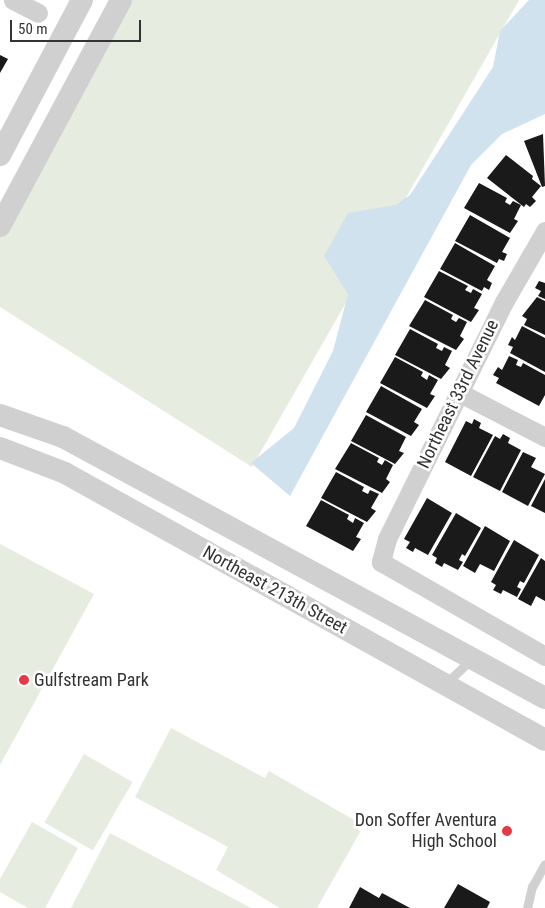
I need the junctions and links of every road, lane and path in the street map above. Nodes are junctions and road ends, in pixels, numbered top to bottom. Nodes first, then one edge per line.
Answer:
1 (13, 0) edge
2 (82, 0) edge
3 (121, 0) edge
4 (38, 13) dead end
5 (0, 154) edge
6 (0, 226) edge
7 (545, 231) edge
8 (460, 394) junction
9 (0, 415) edge
10 (545, 437) edge
11 (0, 448) edge
12 (545, 656) edge
13 (473, 658) junction
14 (445, 684) junction
15 (545, 698) edge
16 (545, 740) edge
17 (545, 864) edge
18 (527, 908) edge

1 - 4 street
2 - 5 street
3 - 6 street
7 - 8 street, Northeast 33rd Avenue
8 - 10 street
8 - 12 street, Northeast 33rd Avenue
9 - 13 street, Northeast 213th Street
11 - 14 street, Northeast 213th Street
13 - 14 lane
13 - 15 street, Northeast 213th Street
14 - 16 street, Northeast 213th Street
17 - 18 lane

